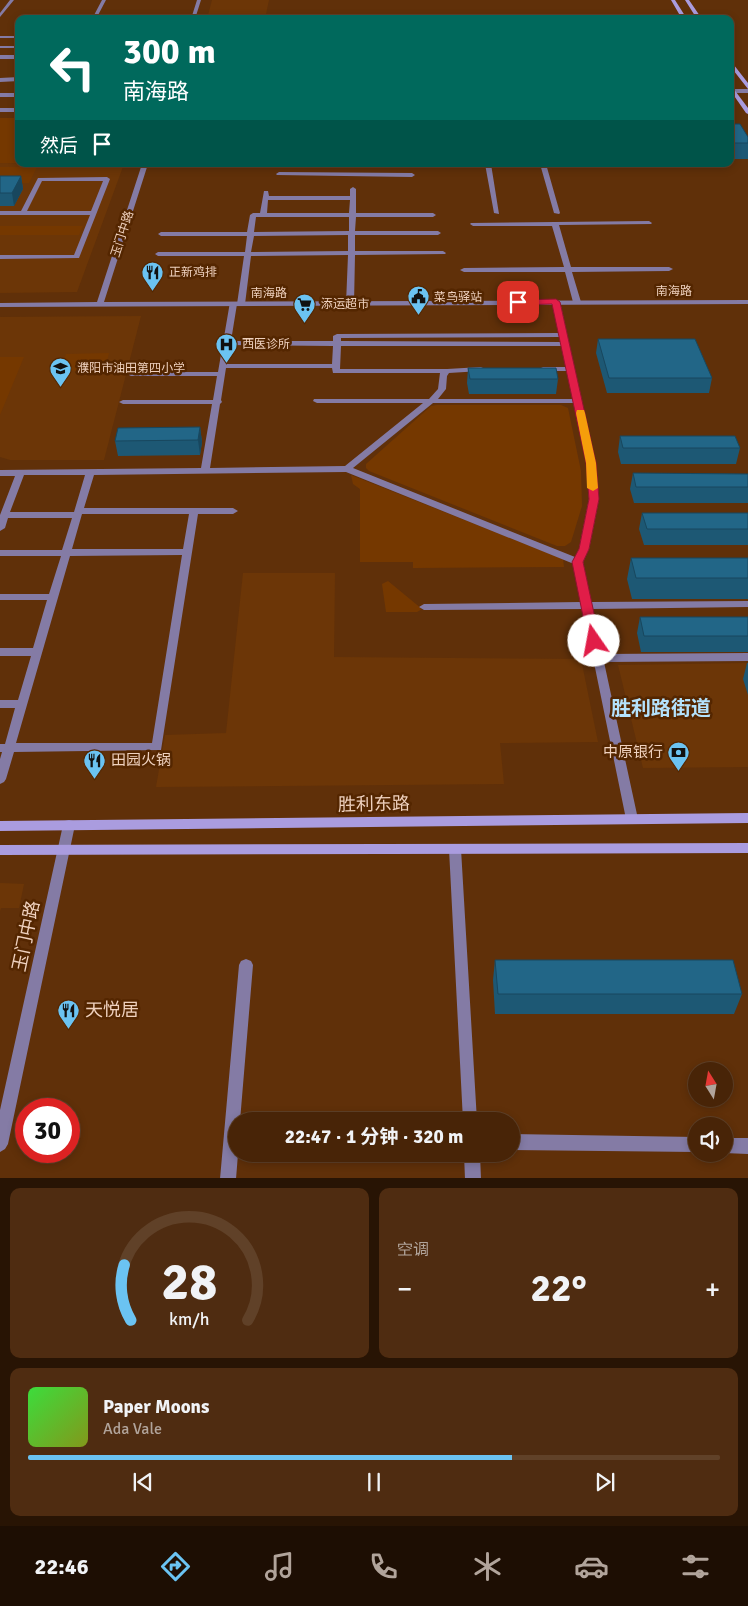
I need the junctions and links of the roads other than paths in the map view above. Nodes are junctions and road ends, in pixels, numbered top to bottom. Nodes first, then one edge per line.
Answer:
1 (12, 0) edge
2 (104, 0) edge
3 (199, 0) edge
4 (673, 0) edge
5 (687, 0) edge
6 (96, 15) edge
7 (194, 15) edge
8 (682, 15) edge
9 (697, 15) edge
10 (0, 16) edge
11 (0, 37) edge
12 (15, 37) edge
13 (15, 47) edge
14 (0, 48) edge
15 (0, 57) edge
16 (15, 57) edge
17 (734, 68) edge
18 (15, 79) edge
19 (0, 80) edge
20 (748, 87) edge
21 (734, 89) edge
22 (748, 91) edge
23 (734, 93) edge
24 (0, 95) edge
25 (15, 95) edge
26 (0, 110) edge
27 (15, 110) edge
28 (748, 112) edge
29 (144, 167) edge
30 (488, 167) edge
31 (544, 167) edge
32 (279, 174) dead end
33 (412, 175) dead end
34 (353, 189) dead end
35 (353, 198) junction
36 (0, 213) edge
37 (23, 213) junction
38 (94, 213) junction
39 (557, 213) dead end
40 (496, 214) dead end
41 (263, 215) junction
42 (352, 215) junction
43 (433, 215) dead end
44 (473, 224) dead end
45 (555, 224) junction
46 (649, 224) dead end
47 (352, 233) junction
48 (438, 233) dead end
49 (160, 234) dead end
50 (252, 234) junction
51 (249, 253) junction
52 (352, 253) junction
53 (443, 253) dead end
54 (158, 254) dead end
55 (0, 257) edge
56 (669, 269) dead end
57 (464, 270) dead end
58 (568, 270) junction
59 (556, 302) junction
60 (577, 302) junction
61 (748, 302) edge
62 (100, 304) junction
63 (237, 304) junction
64 (350, 304) junction
65 (0, 305) edge
66 (564, 339) junction
67 (227, 343) junction
68 (337, 344) junction
69 (336, 366) junction
70 (492, 369) edge
71 (531, 369) edge
72 (571, 369) junction
73 (223, 370) junction
74 (448, 371) junction
75 (131, 374) dead end
76 (317, 401) dead end
77 (431, 401) junction
78 (123, 402) dead end
79 (218, 402) junction
80 (578, 402) junction
81 (202, 435) edge
82 (212, 435) junction
83 (347, 469) junction
84 (205, 470) junction
85 (20, 472) junction
86 (90, 472) junction
87 (0, 473) edge
88 (194, 510) junction
89 (233, 511) dead end
90 (78, 513) junction
91 (5, 515) junction
92 (0, 528) edge
93 (188, 552) junction
94 (0, 553) edge
95 (66, 553) junction
96 (578, 562) junction
97 (0, 597) edge
98 (53, 597) junction
99 (748, 604) edge
100 (586, 605) junction
101 (424, 607) dead end
102 (0, 652) edge
103 (37, 652) junction
104 (748, 657) edge
105 (598, 658) junction
106 (0, 704) edge
107 (22, 704) junction
108 (4, 748) edge
109 (0, 780) edge
110 (748, 818) edge
111 (632, 819) junction
112 (69, 825) junction
113 (0, 826) edge
114 (456, 848) junction
115 (748, 848) edge
116 (0, 850) edge
117 (64, 850) junction
118 (246, 965) dead end
119 (470, 1112) edge
120 (520, 1142) edge
121 (0, 1144) edge
122 (688, 1145) edge
123 (733, 1146) edge
124 (748, 1146) edge
125 (472, 1162) edge
126 (228, 1178) edge
127 (473, 1178) edge

1 - 10 street
2 - 6 street
3 - 7 street
4 - 8 main road
5 - 9 main road
11 - 12 street
13 - 14 street
15 - 16 street
17 - 20 main road
18 - 19 street
21 - 22 street
23 - 28 main road
24 - 25 street
26 - 27 street
29 - 62 street, 玉门中路
30 - 40 street
31 - 39 street
32 - 33 street
34 - 35 street
35 - 41 street
35 - 42 street
36 - 37 street
37 - 38 street
37 - 38 street
38 - 55 street
41 - 42 street
41 - 50 street
42 - 43 street
42 - 47 street
44 - 45 street
45 - 46 street
45 - 58 street
47 - 48 street
47 - 50 street
47 - 52 street
49 - 50 street
50 - 51 street
51 - 52 street
51 - 54 street
51 - 63 street
52 - 53 street
52 - 64 street
56 - 58 street
57 - 58 street
58 - 60 street
59 - 60 street, 南海路
59 - 64 street, 南海路
59 - 66 street
60 - 61 street, 南海路
62 - 63 street, 南海路
62 - 65 street, 南海路
63 - 64 street, 南海路
63 - 67 street
66 - 68 street
66 - 72 street
67 - 68 street
67 - 73 street
68 - 69 street
69 - 73 street
69 - 74 street
70 - 74 street
71 - 72 street
72 - 80 street
73 - 75 street
73 - 79 street
74 - 77 street
76 - 77 street
77 - 80 street
77 - 83 street
78 - 79 street
79 - 82 street
80 - 96 street
81 - 82 street
82 - 84 street
83 - 84 street
83 - 96 street
84 - 86 street
85 - 86 street
85 - 87 street
85 - 91 street
86 - 90 street
88 - 89 street
88 - 90 street
88 - 93 street
90 - 91 street
90 - 95 street
91 - 92 street
93 - 95 street
93 - 108 street
94 - 95 street
95 - 98 street
96 - 100 street
97 - 98 street
98 - 103 street
99 - 100 street
100 - 101 street
100 - 105 street
102 - 103 street
103 - 107 street
104 - 105 street
105 - 111 street
106 - 107 street
107 - 108 street
108 - 109 street
110 - 111 main road, 胜利东路
111 - 112 main road, 胜利东路
112 - 113 main road, 胜利东路
112 - 117 street, 玉门中路
114 - 115 main road
114 - 117 main road
114 - 119 street
116 - 117 main road
117 - 121 street, 玉门中路
118 - 126 street
120 - 122 street
123 - 124 street
125 - 127 street

